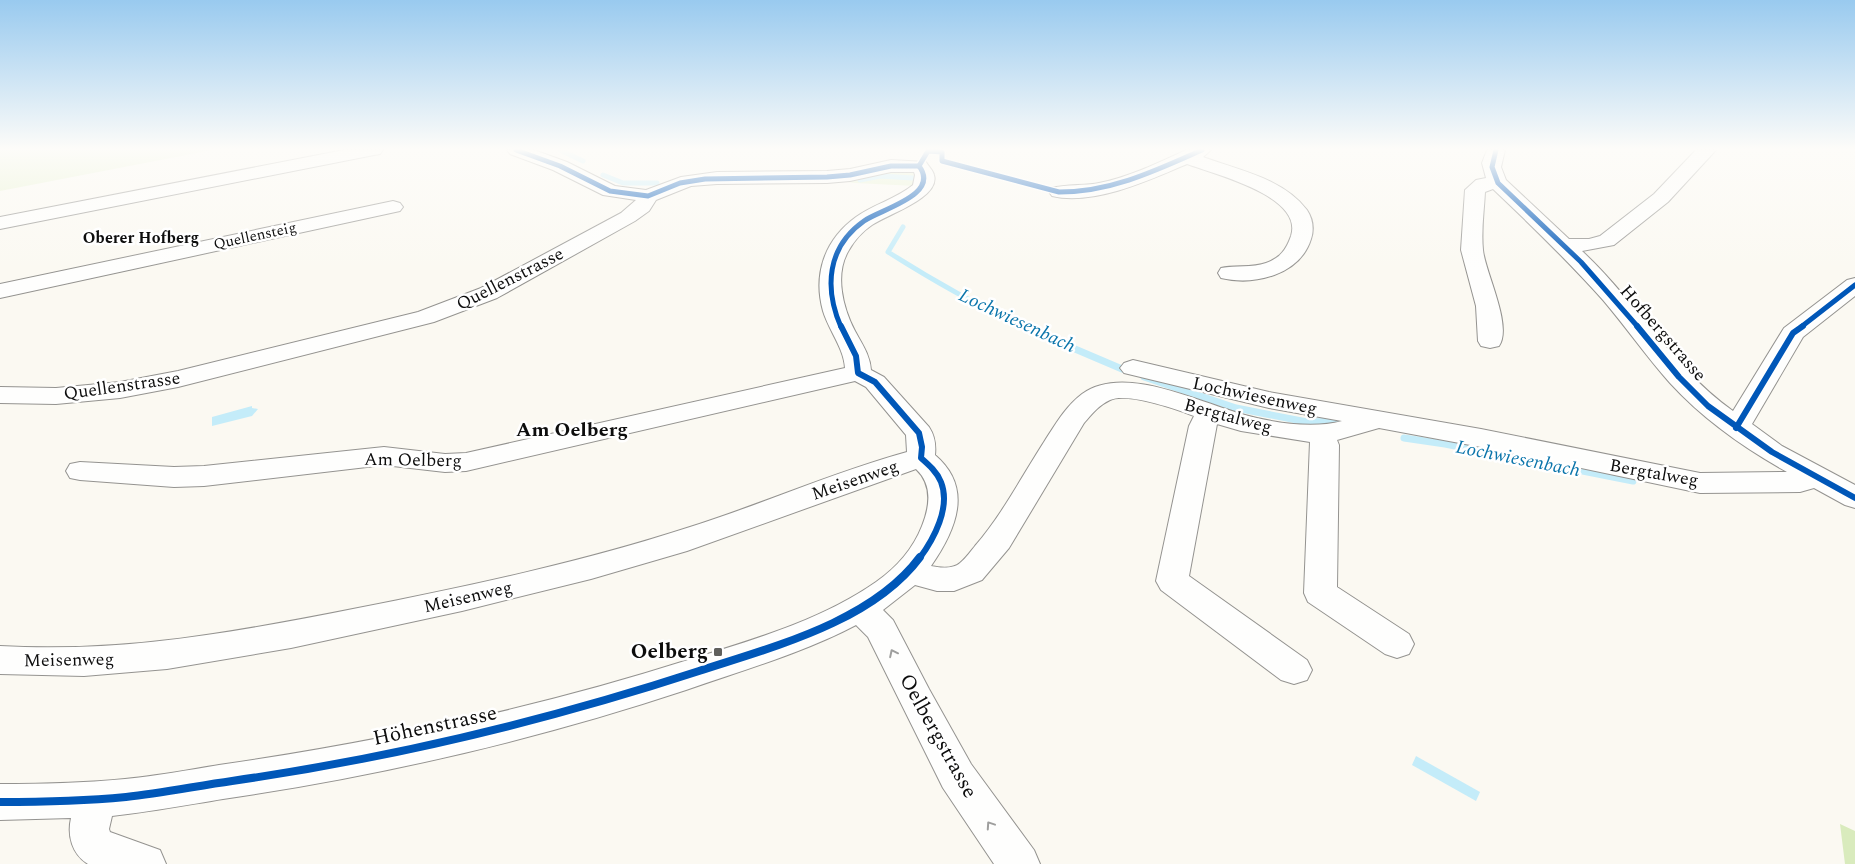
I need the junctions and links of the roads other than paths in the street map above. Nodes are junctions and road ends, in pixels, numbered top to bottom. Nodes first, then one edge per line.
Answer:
1 (167, 190) edge
2 (609, 190) edge
3 (663, 190) edge
4 (920, 190) edge
5 (1092, 190) edge
6 (1273, 190) edge
7 (1475, 190) edge
8 (1506, 190) edge
9 (1668, 190) edge
10 (1059, 192) dead end
11 (648, 196) junction
12 (393, 207) dead end
13 (0, 223) edge
14 (1563, 245) junction
15 (1228, 274) dead end
16 (1855, 285) edge
17 (0, 291) edge
18 (1490, 341) dead end
19 (1133, 368) dead end
20 (858, 373) junction
21 (2, 397) edge
22 (1209, 412) junction
23 (1378, 421) junction
24 (1736, 428) junction
25 (1320, 434) junction
26 (921, 458) junction
27 (80, 471) dead end
28 (1816, 478) junction
29 (1855, 498) edge
30 (909, 572) junction
31 (860, 608) junction
32 (1397, 644) dead end
33 (0, 660) edge
34 (1294, 670) dead end
35 (100, 799) junction
36 (0, 802) edge
37 (145, 864) edge
38 (1019, 864) edge

1 - 13 street
2 - 11 street
3 - 11 street, Quellenstrasse
4 - 20 street
5 - 10 street
6 - 15 street
7 - 18 street
8 - 14 street, Hofbergstrasse
9 - 14 street
11 - 21 street, Quellenstrasse
12 - 17 street, Quellensteig
14 - 24 street, Hofbergstrasse
16 - 24 street
19 - 23 street, Lochwiesenweg
20 - 26 street
20 - 27 street, Am Oelberg
22 - 25 street, Bergtalweg
22 - 30 street, Bergtalweg
22 - 34 street
23 - 25 street, Bergtalweg
23 - 28 street, Bergtalweg
24 - 28 street, Hofbergstrasse
25 - 32 street
26 - 30 street, Höhenstrasse
26 - 33 street, Meisenweg
28 - 29 street, Hofbergstrasse
30 - 31 street, Höhenstrasse
31 - 35 street, Höhenstrasse
38 -> 31 street, Oelbergstrasse
35 - 36 street, Höhenstrasse
35 - 37 street

